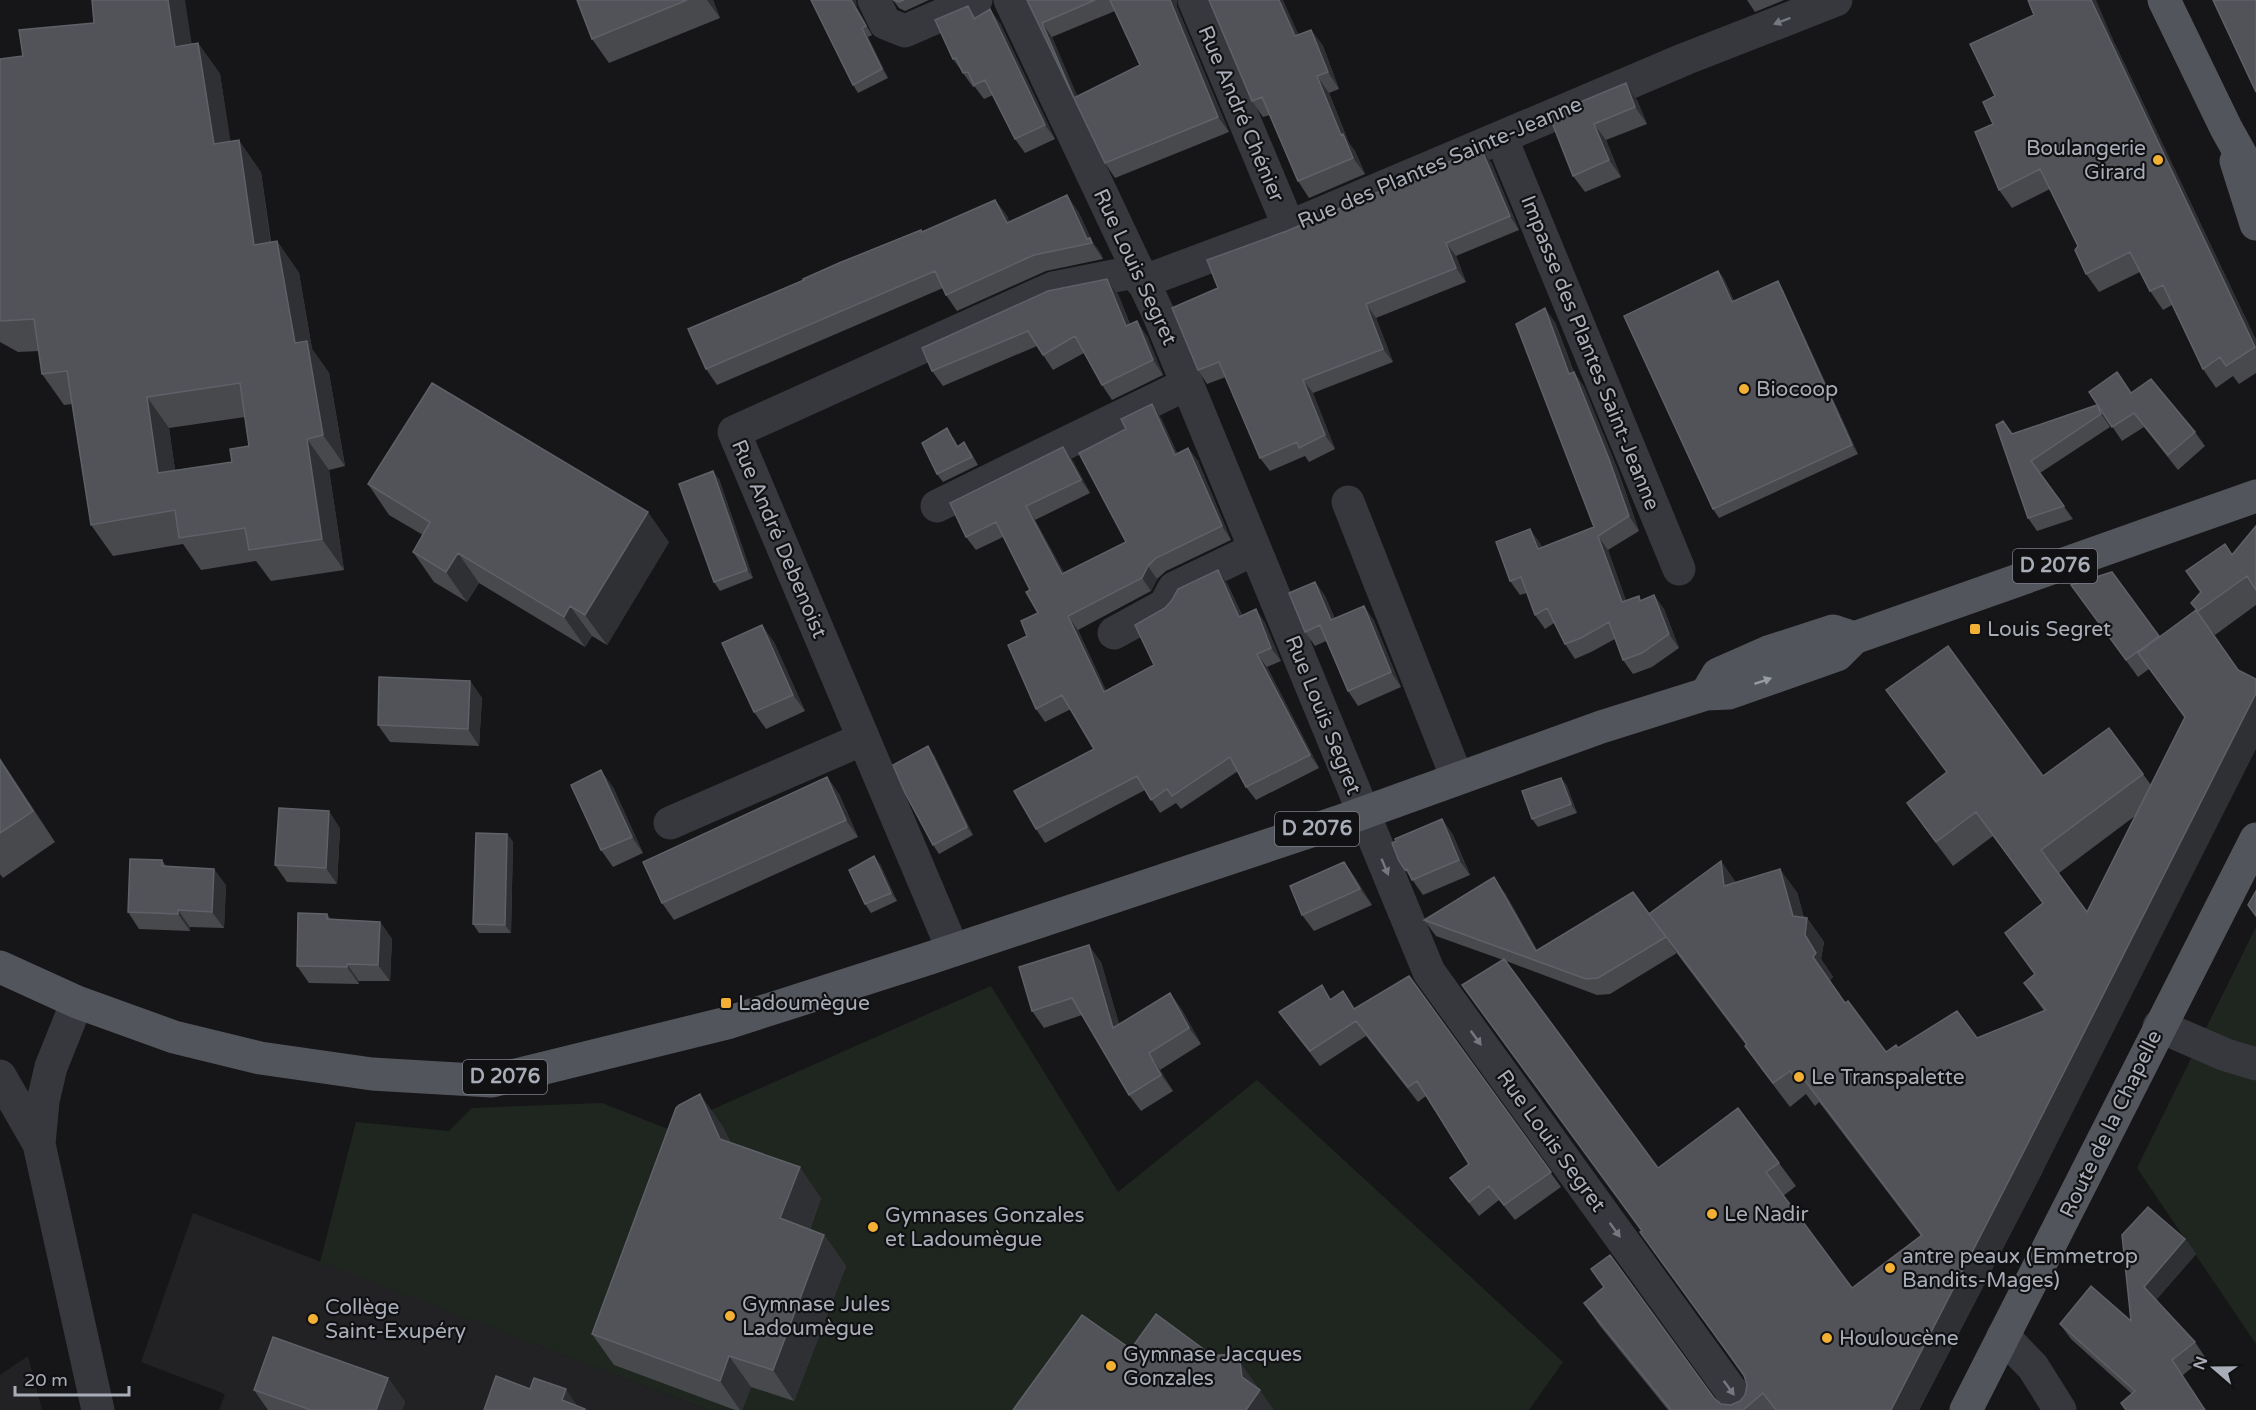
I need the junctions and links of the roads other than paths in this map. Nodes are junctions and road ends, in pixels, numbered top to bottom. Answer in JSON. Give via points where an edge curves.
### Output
{"nodes":[{"id":1,"x":874,"y":0,"type":"edge"},
{"id":2,"x":976,"y":0,"type":"edge"},
{"id":3,"x":1010,"y":0,"type":"edge"},
{"id":4,"x":1194,"y":0,"type":"edge"},
{"id":5,"x":1836,"y":0,"type":"edge"},
{"id":6,"x":2164,"y":0,"type":"edge"},
{"id":7,"x":2226,"y":128,"type":"junction"},
{"id":8,"x":1501,"y":137,"type":"junction"},
{"id":9,"x":2256,"y":182,"type":"edge"},
{"id":10,"x":2256,"y":224,"type":"edge"},
{"id":11,"x":1289,"y":227,"type":"junction"},
{"id":12,"x":1141,"y":276,"type":"junction"},
{"id":13,"x":1187,"y":384,"type":"junction"},
{"id":14,"x":2256,"y":496,"type":"edge"},
{"id":15,"x":1348,"y":502,"type":"dead end"},
{"id":16,"x":938,"y":506,"type":"dead end"},
{"id":17,"x":1255,"y":549,"type":"junction"},
{"id":18,"x":1678,"y":569,"type":"dead end"},
{"id":19,"x":1114,"y":633,"type":"dead end"},
{"id":20,"x":863,"y":739,"type":"junction"},
{"id":21,"x":1457,"y":778,"type":"junction"},
{"id":22,"x":1363,"y":813,"type":"junction"},
{"id":23,"x":670,"y":823,"type":"dead end"},
{"id":24,"x":2256,"y":839,"type":"edge"},
{"id":25,"x":940,"y":955,"type":"junction"},
{"id":26,"x":0,"y":967,"type":"edge"},
{"id":27,"x":77,"y":1002,"type":"junction"},
{"id":28,"x":2159,"y":1026,"type":"junction"},
{"id":29,"x":2256,"y":1064,"type":"edge"},
{"id":30,"x":0,"y":1076,"type":"edge"},
{"id":31,"x":39,"y":1144,"type":"junction"},
{"id":32,"x":2003,"y":1336,"type":"junction"},
{"id":33,"x":98,"y":1410,"type":"edge"},
{"id":34,"x":1745,"y":1410,"type":"edge"},
{"id":35,"x":1966,"y":1410,"type":"edge"},
{"id":36,"x":2060,"y":1410,"type":"edge"}],
"edges":[{"from":1,"to":2,"type":"street","via":[[885,23],[905,31]]},
{"from":3,"to":12,"type":"street","name":"Rue Louis Segret"},
{"from":4,"to":11,"type":"street","name":"Rue André Chénier"},
{"from":5,"to":8,"type":"street","name":"Rue des Plantes Sainte-Jeanne","one_way":true},
{"from":6,"to":7,"type":"main road"},
{"from":7,"to":9,"type":"main road"},
{"from":7,"to":10,"type":"main road"},
{"from":8,"to":11,"type":"street","name":"Rue des Plantes Sainte-Jeanne"},
{"from":8,"to":18,"type":"street","name":"Impasse des Plantes Saint-Jeanne"},
{"from":11,"to":12,"type":"street","name":"Rue des Plantes Sainte-Jeanne"},
{"from":12,"to":13,"type":"street","name":"Rue Louis Segret"},
{"from":12,"to":20,"type":"street","name":"Rue André Debenoist","via":[[1053,288],[734,432]]},
{"from":13,"to":16,"type":"street"},
{"from":13,"to":17,"type":"street","name":"Rue Louis Segret"},
{"from":14,"to":21,"type":"main road","number":"D 2076","via":[[1854,638],[1838,655],[1729,693],[1706,694],[1601,727]]},
{"from":15,"to":21,"type":"street"},
{"from":17,"to":19,"type":"street","via":[[1174,588],[1165,605]]},
{"from":17,"to":22,"type":"street","name":"Rue Louis Segret"},
{"from":20,"to":23,"type":"street"},
{"from":20,"to":25,"type":"street","name":"Rue André Debenoist"},
{"from":21,"to":22,"type":"main road","number":"D 2076"},
{"from":22,"to":25,"type":"main road","number":"D 2076"},
{"from":22,"to":34,"type":"street","name":"Rue Louis Segret","one_way":true,"via":[[1429,972]]},
{"from":24,"to":28,"type":"main road","name":"Route de la Chapelle"},
{"from":25,"to":27,"type":"main road","number":"D 2076","via":[[727,1023],[492,1081],[372,1074],[260,1058],[174,1038]]},
{"from":26,"to":27,"type":"main road","number":"D 2076"},
{"from":27,"to":31,"type":"street","via":[[51,1067]]},
{"from":28,"to":29,"type":"street"},
{"from":28,"to":32,"type":"main road","name":"Route de la Chapelle"},
{"from":30,"to":31,"type":"street"},
{"from":31,"to":33,"type":"street"},
{"from":32,"to":35,"type":"main road","name":"Route de la Chapelle"},
{"from":32,"to":36,"type":"street","via":[[2033,1367]]}]}
